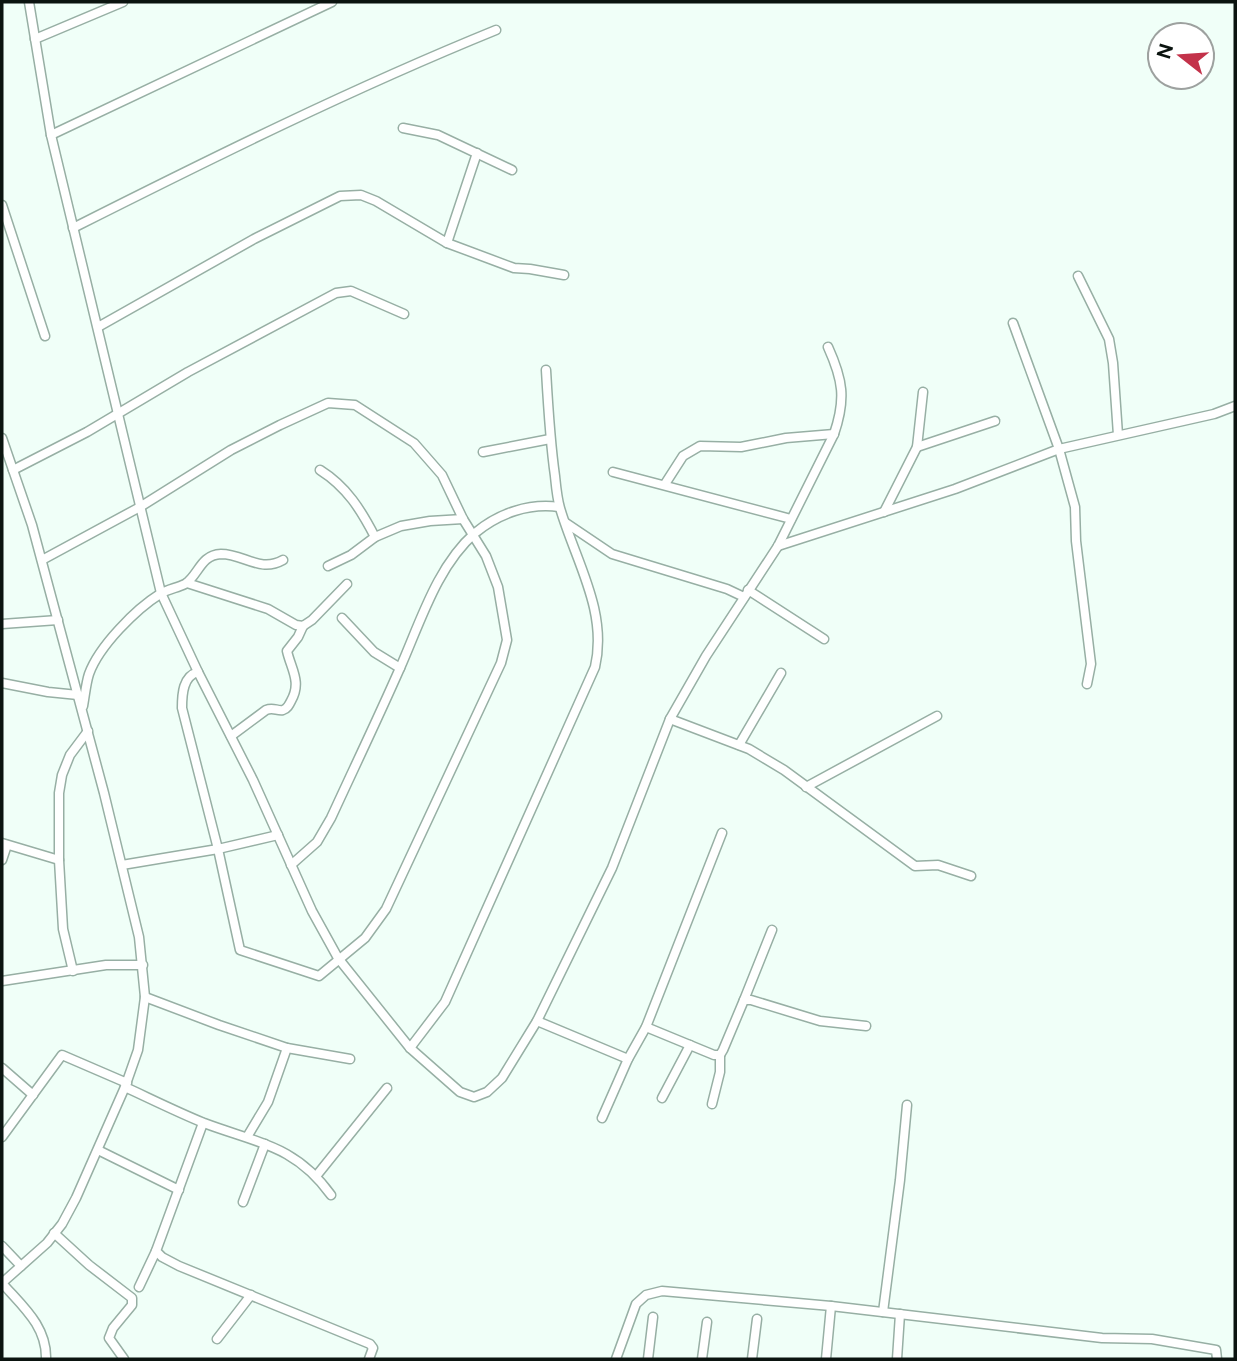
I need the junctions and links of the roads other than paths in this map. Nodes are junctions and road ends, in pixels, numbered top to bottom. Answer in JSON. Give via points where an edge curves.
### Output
{"nodes":[{"id":1,"x":29,"y":2,"type":"edge"},
{"id":2,"x":123,"y":2,"type":"edge"},
{"id":3,"x":331,"y":2,"type":"edge"},
{"id":4,"x":496,"y":30,"type":"dead end"},
{"id":5,"x":35,"y":39,"type":"junction"},
{"id":6,"x":403,"y":128,"type":"dead end"},
{"id":7,"x":51,"y":135,"type":"junction"},
{"id":8,"x":477,"y":153,"type":"junction"},
{"id":9,"x":512,"y":170,"type":"dead end"},
{"id":10,"x":2,"y":205,"type":"edge"},
{"id":11,"x":5,"y":222,"type":"edge"},
{"id":12,"x":73,"y":229,"type":"junction"},
{"id":13,"x":447,"y":243,"type":"junction"},
{"id":14,"x":564,"y":275,"type":"dead end"},
{"id":15,"x":1078,"y":276,"type":"dead end"},
{"id":16,"x":404,"y":314,"type":"dead end"},
{"id":17,"x":1013,"y":323,"type":"dead end"},
{"id":18,"x":98,"y":327,"type":"junction"},
{"id":19,"x":45,"y":336,"type":"dead end"},
{"id":20,"x":828,"y":347,"type":"dead end"},
{"id":21,"x":546,"y":370,"type":"dead end"},
{"id":22,"x":923,"y":392,"type":"dead end"},
{"id":23,"x":1235,"y":406,"type":"edge"},
{"id":24,"x":118,"y":414,"type":"junction"},
{"id":25,"x":995,"y":421,"type":"dead end"},
{"id":26,"x":834,"y":434,"type":"junction"},
{"id":27,"x":1118,"y":435,"type":"junction"},
{"id":28,"x":550,"y":439,"type":"junction"},
{"id":29,"x":3,"y":443,"type":"edge"},
{"id":30,"x":917,"y":447,"type":"junction"},
{"id":31,"x":1059,"y":449,"type":"junction"},
{"id":32,"x":483,"y":452,"type":"dead end"},
{"id":33,"x":13,"y":470,"type":"junction"},
{"id":34,"x":320,"y":470,"type":"dead end"},
{"id":35,"x":613,"y":472,"type":"dead end"},
{"id":36,"x":665,"y":484,"type":"junction"},
{"id":37,"x":139,"y":507,"type":"junction"},
{"id":38,"x":559,"y":507,"type":"junction"},
{"id":39,"x":884,"y":512,"type":"junction"},
{"id":40,"x":463,"y":519,"type":"junction"},
{"id":41,"x":791,"y":519,"type":"junction"},
{"id":42,"x":566,"y":523,"type":"junction"},
{"id":43,"x":473,"y":534,"type":"junction"},
{"id":44,"x":375,"y":537,"type":"junction"},
{"id":45,"x":778,"y":546,"type":"junction"},
{"id":46,"x":42,"y":560,"type":"junction"},
{"id":47,"x":283,"y":560,"type":"dead end"},
{"id":48,"x":328,"y":566,"type":"dead end"},
{"id":49,"x":187,"y":583,"type":"junction"},
{"id":50,"x":347,"y":584,"type":"dead end"},
{"id":51,"x":161,"y":593,"type":"junction"},
{"id":52,"x":746,"y":593,"type":"junction"},
{"id":53,"x":342,"y":618,"type":"dead end"},
{"id":54,"x":58,"y":621,"type":"junction"},
{"id":55,"x":2,"y":624,"type":"edge"},
{"id":56,"x":303,"y":626,"type":"junction"},
{"id":57,"x":824,"y":639,"type":"dead end"},
{"id":58,"x":400,"y":668,"type":"junction"},
{"id":59,"x":198,"y":672,"type":"junction"},
{"id":60,"x":89,"y":673,"type":"junction"},
{"id":61,"x":781,"y":673,"type":"dead end"},
{"id":62,"x":74,"y":677,"type":"junction"},
{"id":63,"x":2,"y":683,"type":"edge"},
{"id":64,"x":1087,"y":684,"type":"dead end"},
{"id":65,"x":78,"y":695,"type":"junction"},
{"id":66,"x":83,"y":710,"type":"junction"},
{"id":67,"x":937,"y":716,"type":"dead end"},
{"id":68,"x":670,"y":719,"type":"junction"},
{"id":69,"x":88,"y":731,"type":"junction"},
{"id":70,"x":231,"y":736,"type":"junction"},
{"id":71,"x":739,"y":745,"type":"junction"},
{"id":72,"x":806,"y":787,"type":"junction"},
{"id":73,"x":722,"y":833,"type":"dead end"},
{"id":74,"x":278,"y":835,"type":"junction"},
{"id":75,"x":4,"y":844,"type":"edge"},
{"id":76,"x":218,"y":849,"type":"junction"},
{"id":77,"x":2,"y":860,"type":"edge"},
{"id":78,"x":59,"y":860,"type":"junction"},
{"id":79,"x":122,"y":865,"type":"junction"},
{"id":80,"x":291,"y":865,"type":"junction"},
{"id":81,"x":971,"y":876,"type":"dead end"},
{"id":82,"x":772,"y":930,"type":"dead end"},
{"id":83,"x":338,"y":958,"type":"junction"},
{"id":84,"x":143,"y":965,"type":"junction"},
{"id":85,"x":74,"y":971,"type":"junction"},
{"id":86,"x":2,"y":981,"type":"edge"},
{"id":87,"x":145,"y":997,"type":"junction"},
{"id":88,"x":744,"y":1000,"type":"junction"},
{"id":89,"x":537,"y":1021,"type":"junction"},
{"id":90,"x":866,"y":1026,"type":"dead end"},
{"id":91,"x":646,"y":1027,"type":"junction"},
{"id":92,"x":690,"y":1045,"type":"junction"},
{"id":93,"x":287,"y":1048,"type":"junction"},
{"id":94,"x":410,"y":1048,"type":"junction"},
{"id":95,"x":720,"y":1055,"type":"junction"},
{"id":96,"x":350,"y":1059,"type":"dead end"},
{"id":97,"x":628,"y":1059,"type":"junction"},
{"id":98,"x":2,"y":1068,"type":"edge"},
{"id":99,"x":126,"y":1085,"type":"junction"},
{"id":100,"x":387,"y":1088,"type":"dead end"},
{"id":101,"x":33,"y":1095,"type":"junction"},
{"id":102,"x":662,"y":1098,"type":"dead end"},
{"id":103,"x":712,"y":1104,"type":"dead end"},
{"id":104,"x":906,"y":1105,"type":"dead end"},
{"id":105,"x":602,"y":1118,"type":"dead end"},
{"id":106,"x":204,"y":1123,"type":"junction"},
{"id":107,"x":2,"y":1137,"type":"edge"},
{"id":108,"x":247,"y":1137,"type":"junction"},
{"id":109,"x":265,"y":1144,"type":"junction"},
{"id":110,"x":98,"y":1150,"type":"junction"},
{"id":111,"x":317,"y":1175,"type":"junction"},
{"id":112,"x":178,"y":1190,"type":"junction"},
{"id":113,"x":331,"y":1195,"type":"dead end"},
{"id":114,"x":243,"y":1202,"type":"dead end"},
{"id":115,"x":54,"y":1233,"type":"junction"},
{"id":116,"x":2,"y":1246,"type":"edge"},
{"id":117,"x":156,"y":1251,"type":"junction"},
{"id":118,"x":21,"y":1266,"type":"junction"},
{"id":119,"x":2,"y":1283,"type":"edge"},
{"id":120,"x":139,"y":1287,"type":"dead end"},
{"id":121,"x":251,"y":1296,"type":"junction"},
{"id":122,"x":831,"y":1306,"type":"junction"},
{"id":123,"x":883,"y":1312,"type":"junction"},
{"id":124,"x":900,"y":1314,"type":"junction"},
{"id":125,"x":653,"y":1317,"type":"dead end"},
{"id":126,"x":757,"y":1319,"type":"dead end"},
{"id":127,"x":707,"y":1322,"type":"dead end"},
{"id":128,"x":217,"y":1339,"type":"dead end"},
{"id":129,"x":47,"y":1359,"type":"edge"},
{"id":130,"x":124,"y":1359,"type":"edge"},
{"id":131,"x":369,"y":1359,"type":"edge"},
{"id":132,"x":617,"y":1359,"type":"edge"},
{"id":133,"x":648,"y":1359,"type":"edge"},
{"id":134,"x":702,"y":1359,"type":"edge"},
{"id":135,"x":752,"y":1359,"type":"edge"},
{"id":136,"x":826,"y":1359,"type":"edge"},
{"id":137,"x":897,"y":1359,"type":"edge"},
{"id":138,"x":1217,"y":1359,"type":"edge"}],
"edges":[{"from":1,"to":5,"type":"street"},
{"from":2,"to":5,"type":"street"},
{"from":3,"to":7,"type":"street"},
{"from":4,"to":12,"type":"street","via":[[237,145]]},
{"from":5,"to":7,"type":"street"},
{"from":6,"to":8,"type":"street","via":[[433,133]]},
{"from":7,"to":12,"type":"street"},
{"from":8,"to":9,"type":"street"},
{"from":8,"to":13,"type":"street"},
{"from":10,"to":11,"type":"street"},
{"from":11,"to":19,"type":"street"},
{"from":12,"to":18,"type":"street"},
{"from":13,"to":14,"type":"street","via":[[514,268]]},
{"from":13,"to":18,"type":"street","via":[[376,201],[362,195],[340,196]]},
{"from":15,"to":27,"type":"street","via":[[1109,339]]},
{"from":16,"to":24,"type":"street","via":[[351,291],[336,293]]},
{"from":17,"to":31,"type":"street"},
{"from":18,"to":24,"type":"street"},
{"from":20,"to":26,"type":"street","via":[[843,391]]},
{"from":21,"to":28,"type":"street"},
{"from":22,"to":30,"type":"street"},
{"from":23,"to":27,"type":"street"},
{"from":24,"to":33,"type":"street"},
{"from":24,"to":37,"type":"street"},
{"from":25,"to":30,"type":"street"},
{"from":26,"to":36,"type":"street","via":[[741,447],[700,446],[682,456]]},
{"from":26,"to":41,"type":"street"},
{"from":27,"to":31,"type":"street"},
{"from":28,"to":32,"type":"street"},
{"from":28,"to":38,"type":"street"},
{"from":29,"to":33,"type":"street"},
{"from":30,"to":39,"type":"street"},
{"from":31,"to":39,"type":"street"},
{"from":31,"to":64,"type":"street","via":[[1075,506],[1091,664]]},
{"from":33,"to":46,"type":"street"},
{"from":34,"to":44,"type":"street","via":[[346,491]]},
{"from":35,"to":36,"type":"street"},
{"from":36,"to":41,"type":"street"},
{"from":37,"to":40,"type":"street","via":[[244,444],[328,403],[343,402],[371,413],[414,443],[442,475]]},
{"from":37,"to":46,"type":"street"},
{"from":37,"to":51,"type":"street"},
{"from":38,"to":42,"type":"street"},
{"from":38,"to":43,"type":"street","via":[[531,506],[511,512]]},
{"from":39,"to":45,"type":"street"},
{"from":40,"to":43,"type":"street"},
{"from":40,"to":44,"type":"street","via":[[401,526]]},
{"from":41,"to":45,"type":"street"},
{"from":42,"to":52,"type":"street","via":[[612,554]]},
{"from":42,"to":94,"type":"street","via":[[596,617],[599,650],[595,667],[444,1002]]},
{"from":43,"to":58,"type":"street","via":[[440,579]]},
{"from":43,"to":83,"type":"street","via":[[486,556],[501,601],[507,640],[501,663],[386,909],[365,938]]},
{"from":44,"to":48,"type":"street"},
{"from":45,"to":52,"type":"street"},
{"from":46,"to":54,"type":"street"},
{"from":47,"to":49,"type":"street","via":[[265,566],[220,554],[199,565]]},
{"from":49,"to":51,"type":"street"},
{"from":49,"to":56,"type":"street","via":[[268,609]]},
{"from":50,"to":56,"type":"street"},
{"from":51,"to":59,"type":"street"},
{"from":51,"to":60,"type":"street","via":[[111,638]]},
{"from":52,"to":57,"type":"street"},
{"from":52,"to":68,"type":"street"},
{"from":53,"to":58,"type":"street","via":[[374,652]]},
{"from":54,"to":55,"type":"street"},
{"from":54,"to":62,"type":"street"},
{"from":56,"to":70,"type":"street","via":[[287,651],[296,676],[292,700],[281,710],[266,710]]},
{"from":58,"to":80,"type":"street","via":[[331,818],[317,842]]},
{"from":59,"to":70,"type":"street"},
{"from":59,"to":76,"type":"street","via":[[189,676],[182,708]]},
{"from":60,"to":62,"type":"street"},
{"from":60,"to":66,"type":"street"},
{"from":61,"to":71,"type":"street"},
{"from":62,"to":65,"type":"street"},
{"from":63,"to":65,"type":"street"},
{"from":65,"to":66,"type":"street"},
{"from":66,"to":69,"type":"street"},
{"from":67,"to":72,"type":"street"},
{"from":68,"to":71,"type":"street"},
{"from":68,"to":89,"type":"street","via":[[612,868]]},
{"from":69,"to":78,"type":"street","via":[[62,775]]},
{"from":69,"to":79,"type":"street"},
{"from":70,"to":74,"type":"street"},
{"from":71,"to":72,"type":"street"},
{"from":72,"to":81,"type":"street","via":[[915,866],[938,865]]},
{"from":73,"to":91,"type":"street"},
{"from":74,"to":76,"type":"street"},
{"from":74,"to":80,"type":"street"},
{"from":75,"to":77,"type":"street"},
{"from":75,"to":78,"type":"street"},
{"from":76,"to":79,"type":"street"},
{"from":76,"to":83,"type":"street","via":[[240,950],[319,976]]},
{"from":78,"to":85,"type":"street","via":[[63,929]]},
{"from":79,"to":84,"type":"street"},
{"from":80,"to":83,"type":"street"},
{"from":82,"to":88,"type":"street"},
{"from":83,"to":94,"type":"street"},
{"from":84,"to":85,"type":"street"},
{"from":84,"to":87,"type":"street"},
{"from":85,"to":86,"type":"street"},
{"from":87,"to":93,"type":"street"},
{"from":87,"to":99,"type":"street","via":[[138,1050]]},
{"from":88,"to":90,"type":"street","via":[[820,1021]]},
{"from":88,"to":95,"type":"street"},
{"from":89,"to":94,"type":"street","via":[[502,1079],[474,1097],[460,1092]]},
{"from":89,"to":97,"type":"street"},
{"from":91,"to":92,"type":"street"},
{"from":91,"to":97,"type":"street"},
{"from":92,"to":95,"type":"street"},
{"from":92,"to":102,"type":"street"},
{"from":93,"to":96,"type":"street"},
{"from":93,"to":108,"type":"street","via":[[268,1102]]},
{"from":95,"to":103,"type":"street"},
{"from":97,"to":105,"type":"street"},
{"from":98,"to":101,"type":"street"},
{"from":99,"to":101,"type":"street","via":[[62,1055]]},
{"from":99,"to":106,"type":"street"},
{"from":99,"to":110,"type":"street"},
{"from":100,"to":111,"type":"street"},
{"from":101,"to":107,"type":"street"},
{"from":104,"to":123,"type":"street"},
{"from":106,"to":108,"type":"street"},
{"from":106,"to":112,"type":"street"},
{"from":108,"to":109,"type":"street"},
{"from":109,"to":111,"type":"street","via":[[282,1150]]},
{"from":109,"to":114,"type":"street"},
{"from":110,"to":112,"type":"street"},
{"from":110,"to":115,"type":"street"},
{"from":111,"to":113,"type":"street"},
{"from":112,"to":117,"type":"street"},
{"from":115,"to":118,"type":"street"},
{"from":115,"to":130,"type":"street","via":[[132,1298],[109,1338]]},
{"from":116,"to":118,"type":"street"},
{"from":117,"to":120,"type":"street"},
{"from":117,"to":121,"type":"street","via":[[179,1266]]},
{"from":118,"to":119,"type":"street"},
{"from":119,"to":129,"type":"street","via":[[34,1319],[44,1336]]},
{"from":121,"to":128,"type":"street"},
{"from":121,"to":131,"type":"street","via":[[370,1344]]},
{"from":122,"to":123,"type":"street"},
{"from":122,"to":132,"type":"street","via":[[662,1291],[646,1295],[636,1304]]},
{"from":122,"to":136,"type":"street"},
{"from":123,"to":124,"type":"street"},
{"from":124,"to":137,"type":"street"},
{"from":124,"to":138,"type":"street","via":[[1102,1338],[1152,1339],[1216,1350]]},
{"from":125,"to":133,"type":"street"},
{"from":126,"to":135,"type":"street"},
{"from":127,"to":134,"type":"street"}]}
